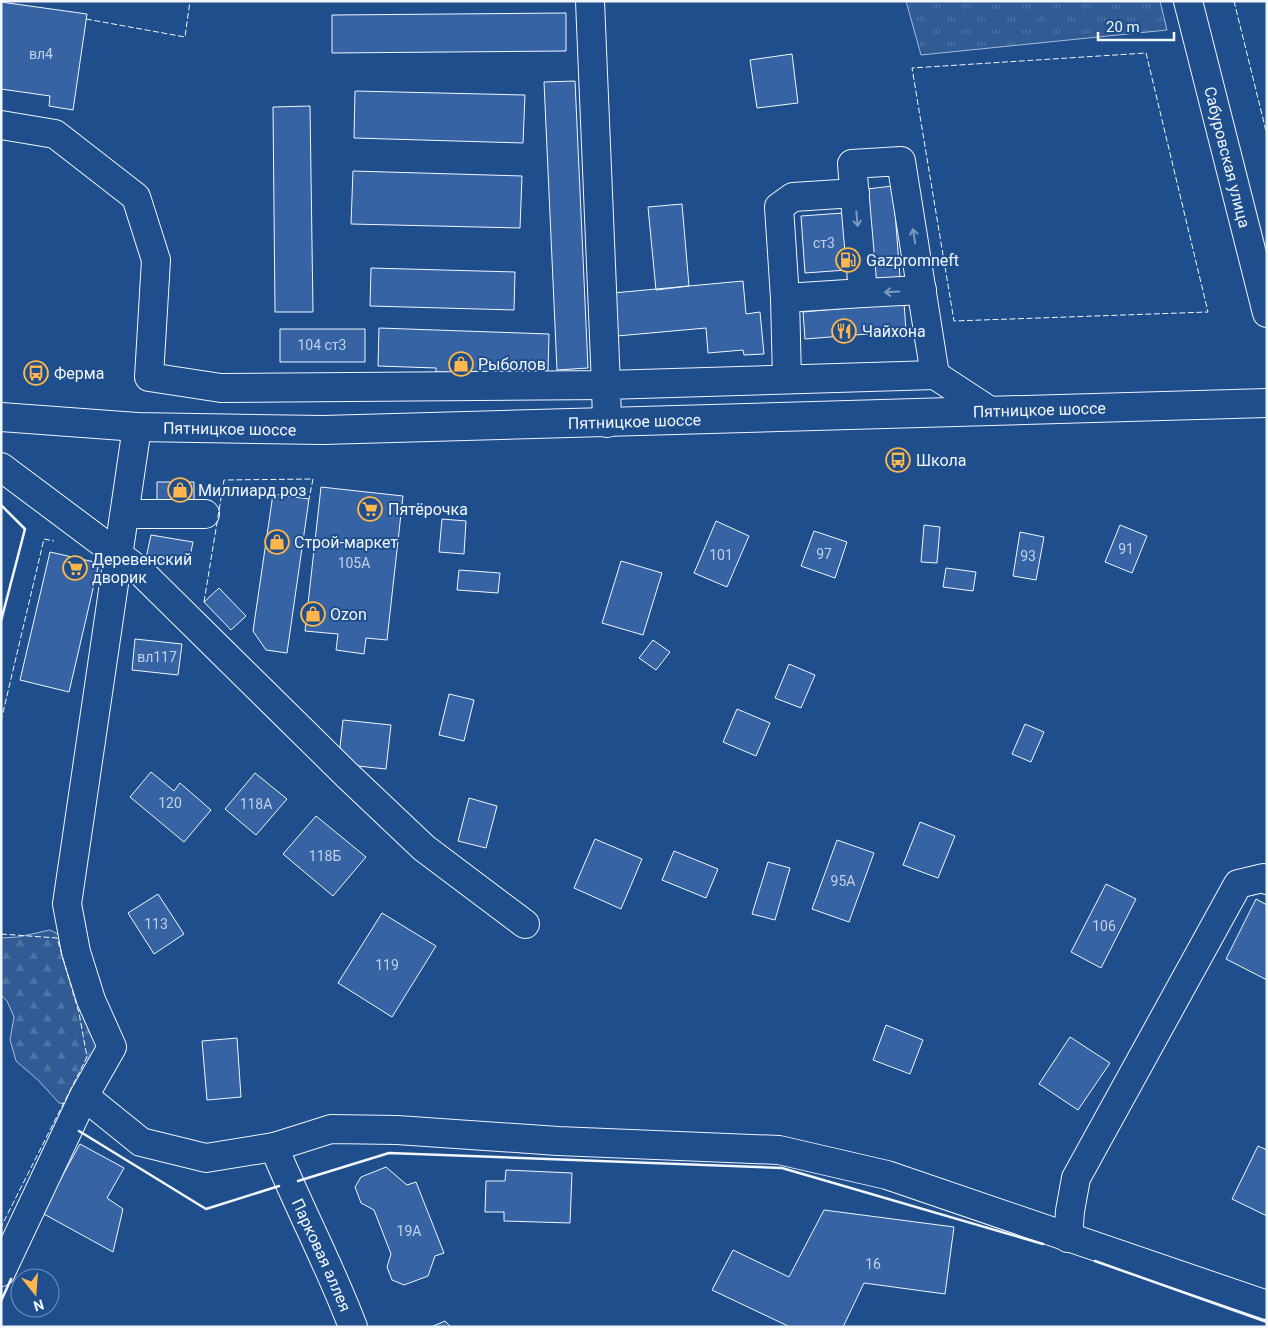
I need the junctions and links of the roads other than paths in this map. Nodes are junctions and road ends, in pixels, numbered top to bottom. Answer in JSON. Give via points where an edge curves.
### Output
{"nodes":[{"id":1,"x":590,"y":1,"type":"edge"},
{"id":2,"x":1188,"y":1,"type":"edge"},
{"id":3,"x":1,"y":125,"type":"edge"},
{"id":4,"x":854,"y":192,"type":"junction"},
{"id":5,"x":922,"y":290,"type":"junction"},
{"id":6,"x":862,"y":294,"type":"junction"},
{"id":7,"x":785,"y":298,"type":"junction"},
{"id":8,"x":1267,"y":313,"type":"edge"},
{"id":9,"x":935,"y":375,"type":"junction"},
{"id":10,"x":787,"y":379,"type":"junction"},
{"id":11,"x":606,"y":385,"type":"junction"},
{"id":12,"x":1267,"y":403,"type":"edge"},
{"id":13,"x":990,"y":411,"type":"junction"},
{"id":14,"x":1,"y":417,"type":"edge"},
{"id":15,"x":607,"y":423,"type":"junction"},
{"id":16,"x":137,"y":427,"type":"junction"},
{"id":17,"x":1,"y":467,"type":"edge"},
{"id":18,"x":125,"y":514,"type":"junction"},
{"id":19,"x":205,"y":514,"type":"dead end"},
{"id":20,"x":119,"y":556,"type":"junction"},
{"id":21,"x":1267,"y":880,"type":"edge"},
{"id":22,"x":525,"y":924,"type":"dead end"},
{"id":23,"x":84,"y":1096,"type":"junction"},
{"id":24,"x":274,"y":1147,"type":"junction"},
{"id":25,"x":1068,"y":1238,"type":"junction"},
{"id":26,"x":1,"y":1272,"type":"edge"},
{"id":27,"x":1267,"y":1306,"type":"edge"},
{"id":28,"x":353,"y":1327,"type":"edge"}],
"edges":[{"from":1,"to":11,"type":"street"},
{"from":2,"to":8,"type":"street","name":"Сабуровская улица"},
{"from":3,"to":11,"type":"street","via":[[55,134],[136,198],[156,260],[149,377],[221,388]]},
{"from":5,"to":4,"type":"street","one_way":true,"via":[[902,161],[852,164]]},
{"from":4,"to":6,"type":"street","one_way":true},
{"from":4,"to":7,"type":"street","via":[[793,197],[779,207]]},
{"from":5,"to":6,"type":"street","one_way":true},
{"from":5,"to":9,"type":"street"},
{"from":6,"to":7,"type":"street"},
{"from":7,"to":10,"type":"street"},
{"from":9,"to":10,"type":"street"},
{"from":9,"to":13,"type":"street"},
{"from":10,"to":11,"type":"street"},
{"from":11,"to":15,"type":"street"},
{"from":12,"to":13,"type":"street","name":"Пятницкое шоссе"},
{"from":13,"to":15,"type":"street","name":"Пятницкое шоссе"},
{"from":14,"to":16,"type":"street","name":"Пятницкое шоссе"},
{"from":15,"to":16,"type":"street","name":"Пятницкое шоссе","via":[[323,430]]},
{"from":16,"to":18,"type":"street"},
{"from":17,"to":20,"type":"street"},
{"from":18,"to":19,"type":"street"},
{"from":18,"to":20,"type":"street"},
{"from":20,"to":22,"type":"street","via":[[140,571],[424,848]]},
{"from":20,"to":23,"type":"street","via":[[67,904],[76,952],[91,1000],[112,1047]]},
{"from":21,"to":25,"type":"street","via":[[1263,878],[1238,884],[1076,1178]]},
{"from":23,"to":24,"type":"street","via":[[141,1142],[206,1158]]},
{"from":23,"to":26,"type":"street"},
{"from":24,"to":25,"type":"street","via":[[330,1129],[779,1150],[887,1176]]},
{"from":24,"to":28,"type":"street","name":"Парковая аллея"},
{"from":25,"to":27,"type":"street"}]}
